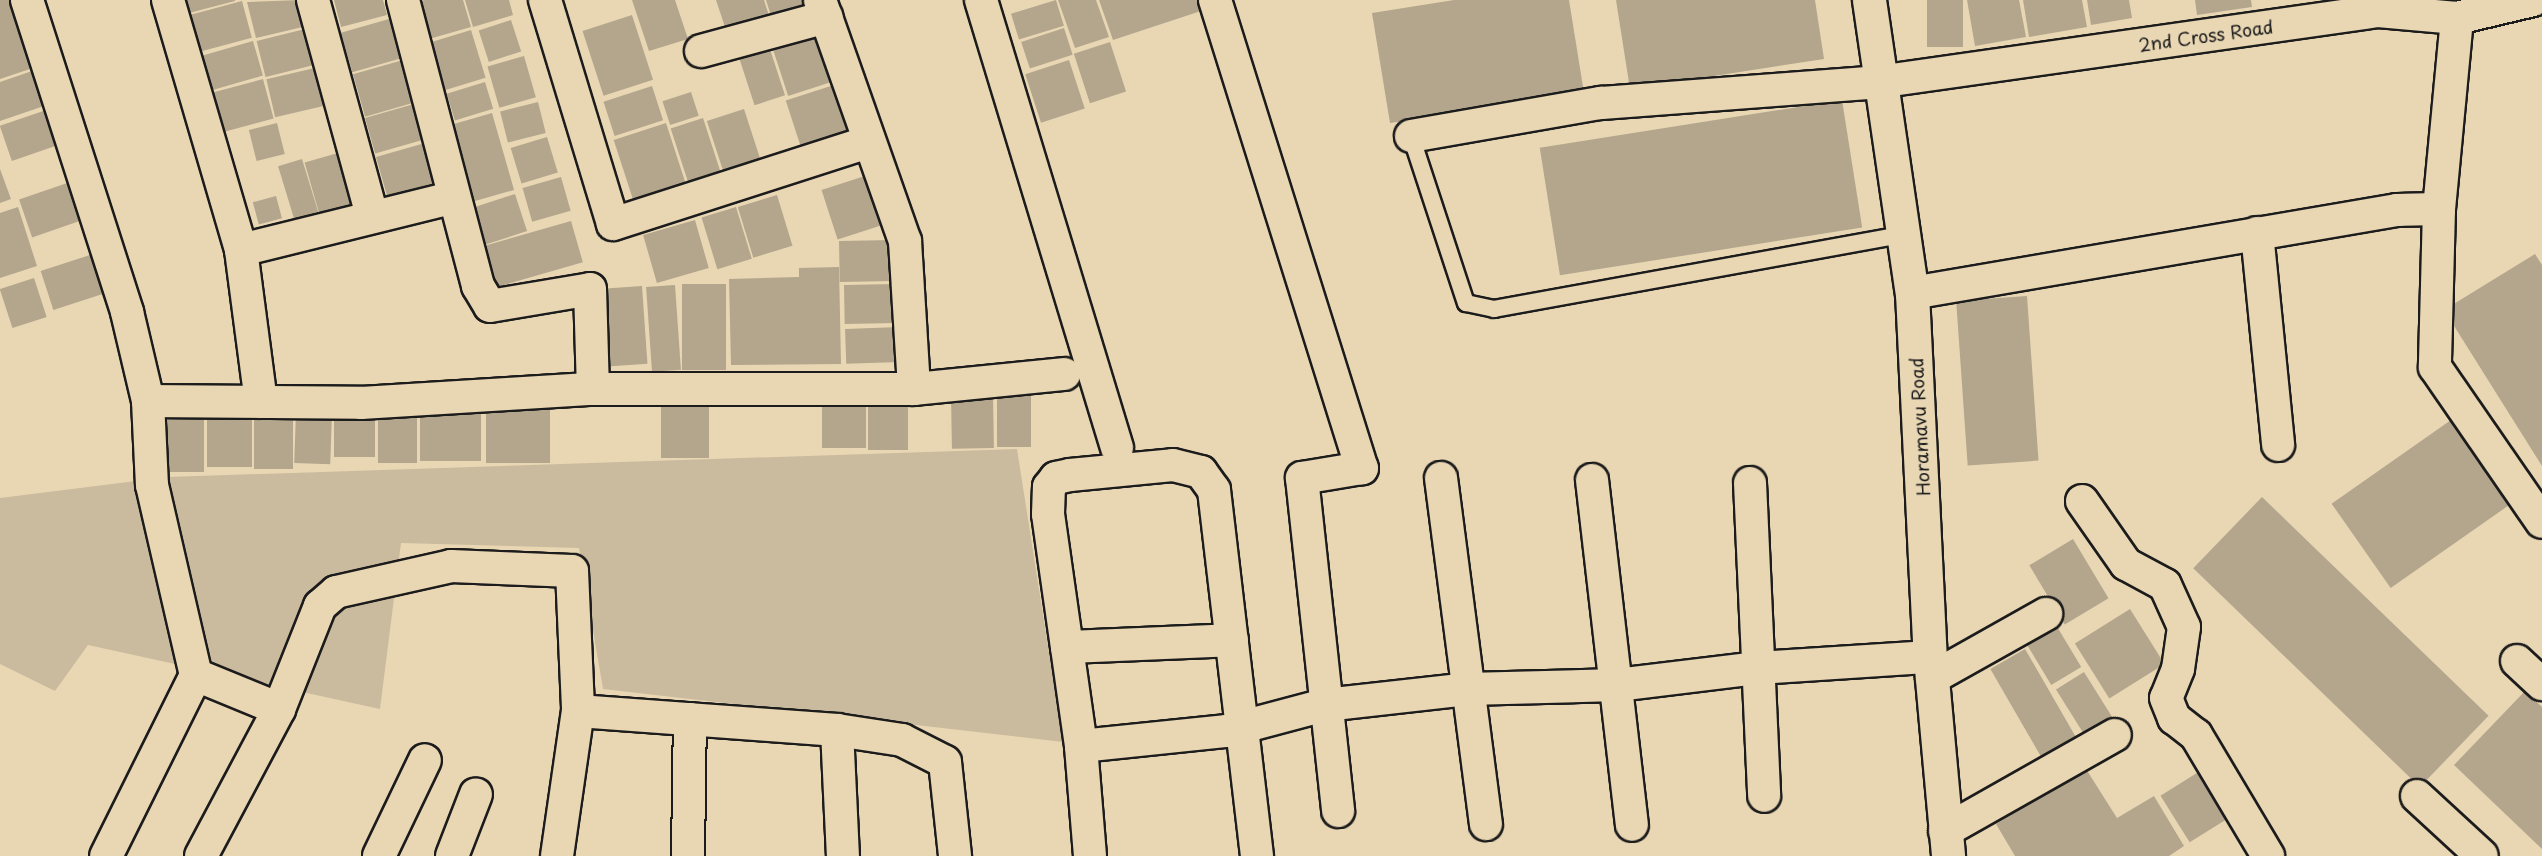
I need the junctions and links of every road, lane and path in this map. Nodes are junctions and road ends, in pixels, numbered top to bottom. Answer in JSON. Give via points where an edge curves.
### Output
{"nodes":[{"id":1,"x":27,"y":0,"type":"edge"},
{"id":2,"x":168,"y":0,"type":"edge"},
{"id":3,"x":312,"y":0,"type":"edge"},
{"id":4,"x":403,"y":0,"type":"edge"},
{"id":5,"x":545,"y":0,"type":"edge"},
{"id":6,"x":981,"y":0,"type":"edge"},
{"id":7,"x":1215,"y":0,"type":"edge"},
{"id":8,"x":1869,"y":0,"type":"edge"},
{"id":9,"x":2521,"y":2,"type":"edge"},
{"id":10,"x":823,"y":8,"type":"edge"},
{"id":11,"x":2457,"y":18,"type":"junction"},
{"id":12,"x":701,"y":51,"type":"dead end"},
{"id":13,"x":1878,"y":82,"type":"junction"},
{"id":14,"x":1411,"y":136,"type":"joint"},
{"id":15,"x":869,"y":142,"type":"junction"},
{"id":16,"x":443,"y":200,"type":"dead end"},
{"id":17,"x":2439,"y":209,"type":"junction"},
{"id":18,"x":372,"y":215,"type":"junction"},
{"id":19,"x":2257,"y":234,"type":"junction"},
{"id":20,"x":1903,"y":236,"type":"junction"},
{"id":21,"x":241,"y":250,"type":"junction"},
{"id":22,"x":1912,"y":293,"type":"junction"},
{"id":23,"x":1065,"y":374,"type":"dead end"},
{"id":24,"x":914,"y":388,"type":"junction"},
{"id":25,"x":593,"y":389,"type":"junction"},
{"id":26,"x":148,"y":401,"type":"junction"},
{"id":27,"x":261,"y":402,"type":"junction"},
{"id":28,"x":2278,"y":445,"type":"dead end"},
{"id":29,"x":1117,"y":448,"type":"dead end"},
{"id":30,"x":1442,"y":478,"type":"dead end"},
{"id":31,"x":1592,"y":480,"type":"dead end"},
{"id":32,"x":1750,"y":483,"type":"dead end"},
{"id":33,"x":2082,"y":501,"type":"dead end"},
{"id":34,"x":2542,"y":522,"type":"edge"},
{"id":35,"x":2046,"y":614,"type":"dead end"},
{"id":36,"x":1232,"y":640,"type":"junction"},
{"id":37,"x":1067,"y":647,"type":"junction"},
{"id":38,"x":2517,"y":661,"type":"dead end"},
{"id":39,"x":1931,"y":667,"type":"junction"},
{"id":40,"x":1758,"y":668,"type":"junction"},
{"id":41,"x":196,"y":675,"type":"junction"},
{"id":42,"x":2542,"y":684,"type":"edge"},
{"id":43,"x":1617,"y":685,"type":"junction"},
{"id":44,"x":1467,"y":689,"type":"junction"},
{"id":45,"x":1325,"y":705,"type":"junction"},
{"id":46,"x":279,"y":709,"type":"junction"},
{"id":47,"x":578,"y":711,"type":"junction"},
{"id":48,"x":690,"y":719,"type":"junction"},
{"id":49,"x":1242,"y":728,"type":"junction"},
{"id":50,"x":837,"y":730,"type":"junction"},
{"id":51,"x":2115,"y":735,"type":"dead end"},
{"id":52,"x":1081,"y":746,"type":"junction"},
{"id":53,"x":425,"y":760,"type":"dead end"},
{"id":54,"x":476,"y":794,"type":"dead end"},
{"id":55,"x":1764,"y":795,"type":"dead end"},
{"id":56,"x":2417,"y":796,"type":"dead end"},
{"id":57,"x":1338,"y":811,"type":"dead end"},
{"id":58,"x":1486,"y":824,"type":"dead end"},
{"id":59,"x":1632,"y":825,"type":"dead end"},
{"id":60,"x":1947,"y":844,"type":"edge"},
{"id":61,"x":106,"y":856,"type":"edge"},
{"id":62,"x":201,"y":856,"type":"edge"},
{"id":63,"x":379,"y":856,"type":"edge"},
{"id":64,"x":452,"y":856,"type":"edge"},
{"id":65,"x":557,"y":856,"type":"edge"},
{"id":66,"x":688,"y":856,"type":"edge"},
{"id":67,"x":843,"y":856,"type":"edge"},
{"id":68,"x":955,"y":856,"type":"edge"},
{"id":69,"x":1090,"y":856,"type":"edge"},
{"id":70,"x":1257,"y":856,"type":"edge"},
{"id":71,"x":2268,"y":856,"type":"edge"},
{"id":72,"x":2482,"y":856,"type":"edge"}],
"edges":[{"from":1,"to":26,"type":"street","via":[[126,312]]},
{"from":2,"to":21,"type":"street"},
{"from":3,"to":18,"type":"street"},
{"from":4,"to":25,"type":"street","via":[[478,286],[490,306],[590,289]]},
{"from":5,"to":15,"type":"street","via":[[613,224]]},
{"from":6,"to":29,"type":"street"},
{"from":7,"to":45,"type":"street","via":[[1362,468],[1302,478]]},
{"from":8,"to":13,"type":"street","name":"Horamavu Road"},
{"from":9,"to":11,"type":"street","name":"2nd Cross Road"},
{"from":10,"to":12,"type":"street"},
{"from":10,"to":15,"type":"street"},
{"from":11,"to":13,"type":"street","name":"2nd Cross Road","via":[[2378,11]]},
{"from":11,"to":17,"type":"street"},
{"from":13,"to":14,"type":"street","name":"2nd Cross Road","via":[[1601,103]]},
{"from":13,"to":20,"type":"street","name":"Horamavu Road"},
{"from":14,"to":20,"type":"lane","via":[[1466,303],[1494,309]]},
{"from":15,"to":24,"type":"street","via":[[905,241]]},
{"from":16,"to":18,"type":"street"},
{"from":17,"to":19,"type":"street","via":[[2397,210]]},
{"from":17,"to":34,"type":"street","via":[[2436,367]]},
{"from":18,"to":21,"type":"street"},
{"from":19,"to":22,"type":"street"},
{"from":19,"to":28,"type":"street"},
{"from":20,"to":22,"type":"street","name":"Horamavu Road"},
{"from":21,"to":27,"type":"street"},
{"from":22,"to":39,"type":"street","name":"Horamavu Road"},
{"from":23,"to":24,"type":"street"},
{"from":24,"to":25,"type":"street"},
{"from":25,"to":27,"type":"street","via":[[361,403]]},
{"from":26,"to":27,"type":"street"},
{"from":26,"to":41,"type":"street","via":[[152,485]]},
{"from":30,"to":44,"type":"street"},
{"from":31,"to":43,"type":"street"},
{"from":32,"to":40,"type":"street"},
{"from":33,"to":71,"type":"street","via":[[2126,564],[2165,585],[2184,627],[2178,669],[2166,698],[2174,718],[2196,735]]},
{"from":35,"to":39,"type":"street"},
{"from":36,"to":37,"type":"street"},
{"from":36,"to":37,"type":"street","via":[[1214,490],[1201,472],[1173,465],[1070,475],[1056,478],[1050,487],[1048,514]]},
{"from":36,"to":49,"type":"street"},
{"from":37,"to":52,"type":"street"},
{"from":38,"to":42,"type":"street"},
{"from":39,"to":40,"type":"street"},
{"from":39,"to":60,"type":"street","name":"Horamavu Road"},
{"from":40,"to":43,"type":"street"},
{"from":40,"to":55,"type":"street"},
{"from":41,"to":46,"type":"street"},
{"from":41,"to":61,"type":"street"},
{"from":43,"to":44,"type":"street"},
{"from":43,"to":59,"type":"street"},
{"from":44,"to":45,"type":"street"},
{"from":44,"to":58,"type":"street"},
{"from":45,"to":49,"type":"street"},
{"from":45,"to":57,"type":"street"},
{"from":46,"to":47,"type":"street","via":[[320,606],[336,592],[450,566],[572,571]]},
{"from":46,"to":62,"type":"street"},
{"from":47,"to":48,"type":"street"},
{"from":47,"to":65,"type":"street"},
{"from":48,"to":50,"type":"street"},
{"from":48,"to":66,"type":"street"},
{"from":49,"to":52,"type":"street"},
{"from":49,"to":70,"type":"street"},
{"from":50,"to":67,"type":"street"},
{"from":50,"to":68,"type":"street","via":[[902,740],[945,762]]},
{"from":51,"to":60,"type":"street"},
{"from":52,"to":69,"type":"street"},
{"from":53,"to":63,"type":"street"},
{"from":54,"to":64,"type":"street"},
{"from":56,"to":72,"type":"street"}]}
